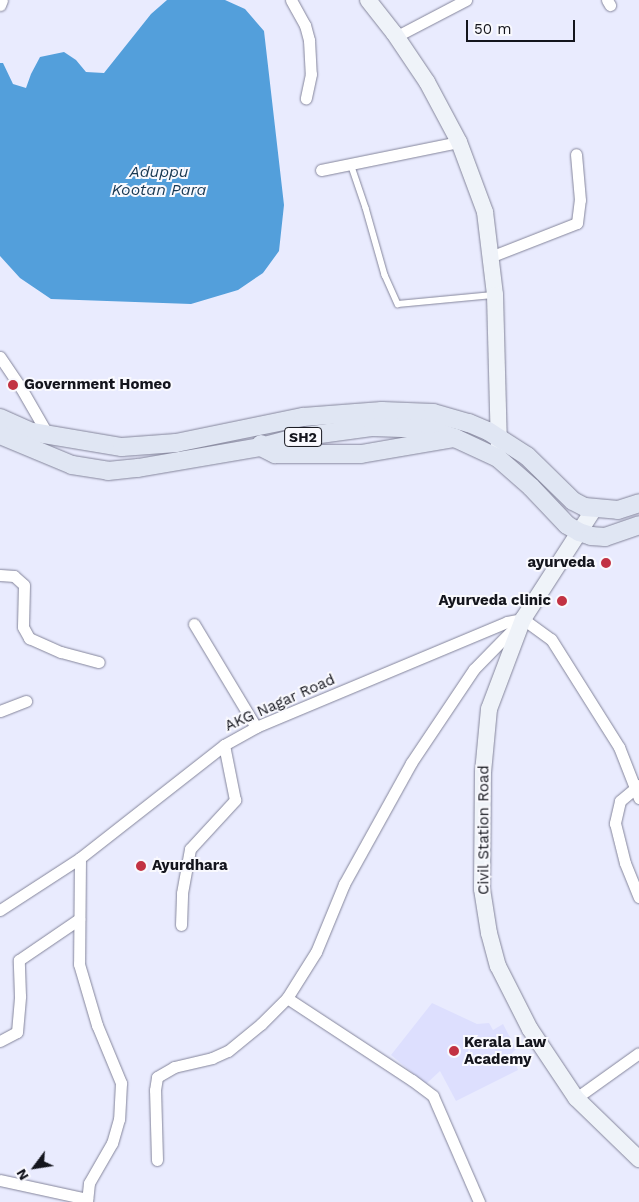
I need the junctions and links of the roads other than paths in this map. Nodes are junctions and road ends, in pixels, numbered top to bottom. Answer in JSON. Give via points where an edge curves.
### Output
{"nodes":[{"id":1,"x":2,"y":0,"type":"edge"},
{"id":2,"x":291,"y":0,"type":"edge"},
{"id":3,"x":368,"y":0,"type":"edge"},
{"id":4,"x":466,"y":0,"type":"edge"},
{"id":5,"x":0,"y":5,"type":"edge"},
{"id":6,"x":397,"y":36,"type":"junction"},
{"id":7,"x":306,"y":98,"type":"dead end"},
{"id":8,"x":459,"y":142,"type":"junction"},
{"id":9,"x":576,"y":154,"type":"dead end"},
{"id":10,"x":351,"y":164,"type":"junction"},
{"id":11,"x":321,"y":170,"type":"dead end"},
{"id":12,"x":490,"y":257,"type":"junction"},
{"id":13,"x":494,"y":295,"type":"junction"},
{"id":14,"x":0,"y":357,"type":"edge"},
{"id":15,"x":0,"y":418,"type":"edge"},
{"id":16,"x":260,"y":425,"type":"junction"},
{"id":17,"x":0,"y":435,"type":"edge"},
{"id":18,"x":48,"y":435,"type":"junction"},
{"id":19,"x":455,"y":438,"type":"junction"},
{"id":20,"x":499,"y":439,"type":"junction"},
{"id":21,"x":261,"y":447,"type":"junction"},
{"id":22,"x":42,"y":453,"type":"junction"},
{"id":23,"x":498,"y":458,"type":"junction"},
{"id":24,"x":639,"y":503,"type":"edge"},
{"id":25,"x":594,"y":509,"type":"junction"},
{"id":26,"x":639,"y":525,"type":"edge"},
{"id":27,"x":579,"y":532,"type":"junction"},
{"id":28,"x":0,"y":575,"type":"edge"},
{"id":29,"x":523,"y":619,"type":"junction"},
{"id":30,"x":194,"y":624,"type":"dead end"},
{"id":31,"x":99,"y":662,"type":"dead end"},
{"id":32,"x":26,"y":701,"type":"dead end"},
{"id":33,"x":0,"y":711,"type":"edge"},
{"id":34,"x":256,"y":727,"type":"junction"},
{"id":35,"x":224,"y":745,"type":"junction"},
{"id":36,"x":637,"y":791,"type":"edge"},
{"id":37,"x":80,"y":858,"type":"junction"},
{"id":38,"x":639,"y":897,"type":"edge"},
{"id":39,"x":0,"y":910,"type":"edge"},
{"id":40,"x":79,"y":919,"type":"junction"},
{"id":41,"x":181,"y":925,"type":"dead end"},
{"id":42,"x":287,"y":998,"type":"junction"},
{"id":43,"x":0,"y":1041,"type":"edge"},
{"id":44,"x":639,"y":1053,"type":"edge"},
{"id":45,"x":576,"y":1098,"type":"junction"},
{"id":46,"x":639,"y":1159,"type":"edge"},
{"id":47,"x":157,"y":1160,"type":"dead end"},
{"id":48,"x":0,"y":1180,"type":"edge"},
{"id":49,"x":87,"y":1200,"type":"edge"},
{"id":50,"x":479,"y":1202,"type":"edge"}],
"edges":[{"from":1,"to":5,"type":"street"},
{"from":2,"to":7,"type":"street","via":[[305,25],[309,40],[311,74]]},
{"from":3,"to":6,"type":"main road"},
{"from":4,"to":6,"type":"street"},
{"from":6,"to":8,"type":"main road","via":[[427,82]]},
{"from":8,"to":10,"type":"street"},
{"from":8,"to":12,"type":"main road","via":[[485,212]]},
{"from":9,"to":12,"type":"street","via":[[580,200],[577,223]]},
{"from":10,"to":11,"type":"street"},
{"from":10,"to":13,"type":"lane","via":[[385,275],[398,304]]},
{"from":12,"to":13,"type":"main road"},
{"from":13,"to":20,"type":"main road"},
{"from":14,"to":18,"type":"street"},
{"from":15,"to":18,"type":"main road","via":[[32,432]]},
{"from":16,"to":18,"type":"main road","via":[[176,443],[122,447]]},
{"from":16,"to":20,"type":"main road","via":[[303,417],[382,411],[416,412],[469,423]]},
{"from":16,"to":21,"type":"main road"},
{"from":17,"to":22,"type":"main road","number":"SH2"},
{"from":18,"to":22,"type":"main road"},
{"from":19,"to":21,"type":"main road","via":[[361,454],[275,454]]},
{"from":19,"to":21,"type":"main road","number":"SH2","via":[[430,430],[373,427]]},
{"from":19,"to":23,"type":"main road","number":"SH2"},
{"from":20,"to":23,"type":"main road"},
{"from":20,"to":25,"type":"main road","via":[[527,456],[573,501]]},
{"from":21,"to":22,"type":"main road","number":"SH2","via":[[108,471],[72,465]]},
{"from":23,"to":27,"type":"main road","number":"SH2"},
{"from":24,"to":25,"type":"main road","via":[[618,510]]},
{"from":25,"to":27,"type":"main road","name":"Civil Station Road"},
{"from":26,"to":27,"type":"main road","number":"SH2","via":[[605,538]]},
{"from":27,"to":29,"type":"main road","name":"Civil Station Road"},
{"from":28,"to":31,"type":"street","via":[[14,576],[24,585],[23,627],[29,638],[61,652]]},
{"from":29,"to":34,"type":"street","name":"AKG Nagar Road","via":[[507,622]]},
{"from":29,"to":36,"type":"street","via":[[551,639],[619,747]]},
{"from":29,"to":42,"type":"street","via":[[474,669],[411,763],[344,884],[316,952]]},
{"from":29,"to":45,"type":"main road","name":"Civil Station Road","via":[[489,709],[483,772],[482,889],[498,966],[530,1029]]},
{"from":30,"to":34,"type":"street"},
{"from":32,"to":33,"type":"street"},
{"from":34,"to":35,"type":"street","name":"AKG Nagar Road"},
{"from":35,"to":37,"type":"street","name":"AKG Nagar Road"},
{"from":35,"to":41,"type":"street","via":[[235,800],[190,849],[182,893]]},
{"from":36,"to":38,"type":"street","via":[[620,801],[615,823],[624,863]]},
{"from":37,"to":39,"type":"street","name":"AKG Nagar Road"},
{"from":37,"to":40,"type":"street"},
{"from":40,"to":43,"type":"street","via":[[19,960],[17,1032]]},
{"from":40,"to":49,"type":"street","via":[[79,964],[97,1025],[121,1083],[119,1119],[112,1144],[89,1184]]},
{"from":42,"to":47,"type":"street","via":[[228,1051],[174,1067],[157,1077]]},
{"from":42,"to":50,"type":"street","via":[[433,1096]]},
{"from":44,"to":45,"type":"street"},
{"from":45,"to":46,"type":"main road","name":"Civil Station Road"},
{"from":48,"to":49,"type":"street"}]}
